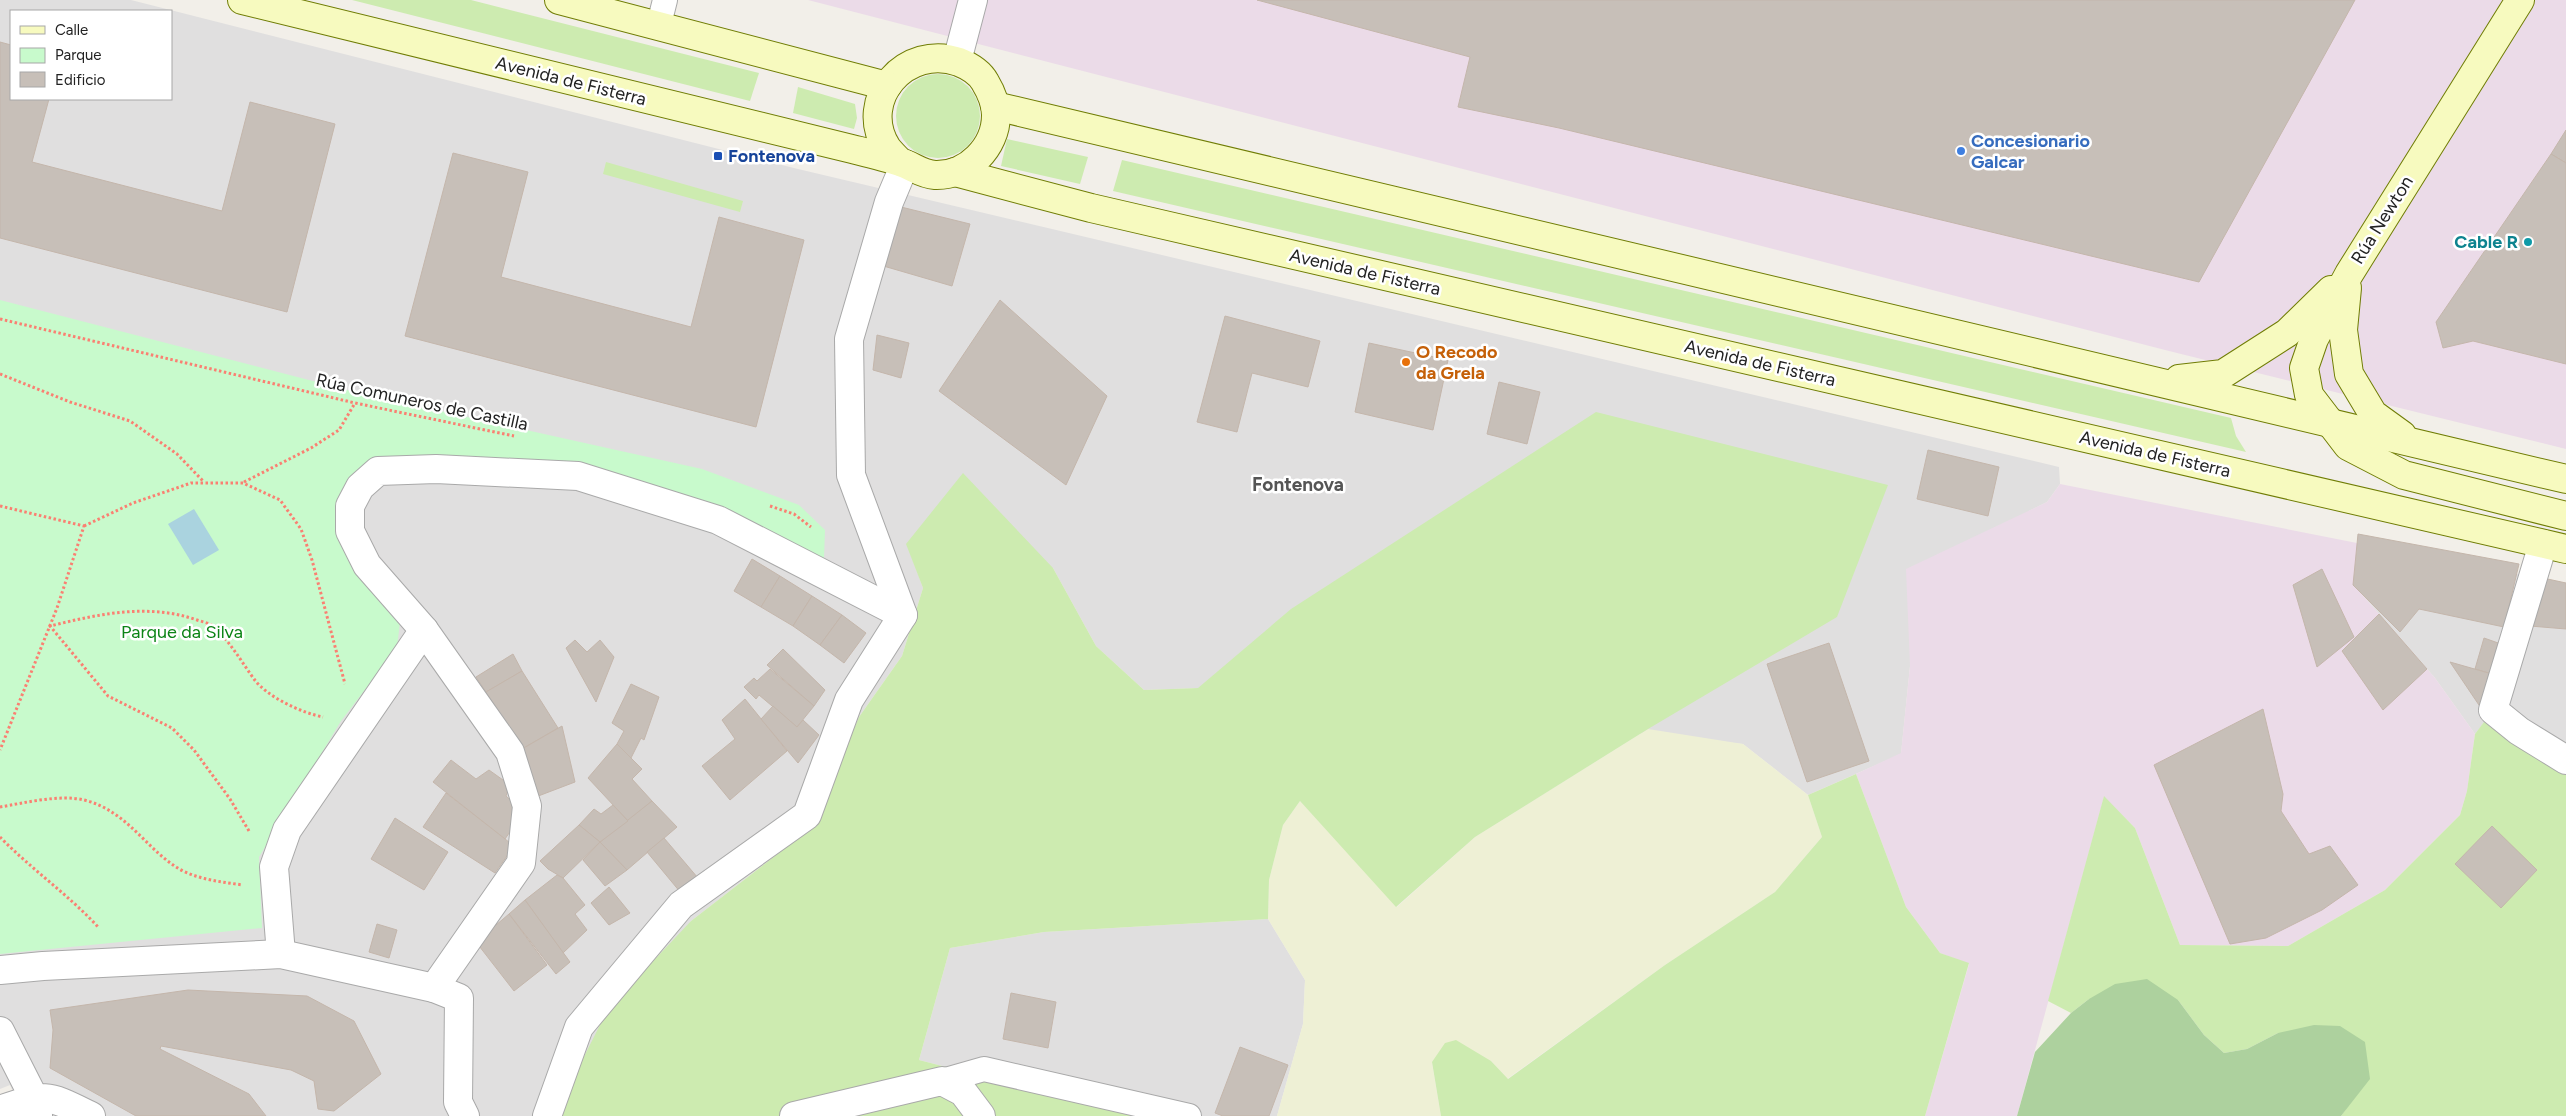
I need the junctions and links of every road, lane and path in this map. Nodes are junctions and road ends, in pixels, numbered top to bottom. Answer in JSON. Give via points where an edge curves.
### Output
{"nodes":[{"id":1,"x":242,"y":0,"type":"edge"},
{"id":2,"x":559,"y":0,"type":"edge"},
{"id":3,"x":973,"y":0,"type":"edge"},
{"id":4,"x":2520,"y":0,"type":"edge"},
{"id":5,"x":662,"y":12,"type":"edge"},
{"id":6,"x":957,"y":61,"type":"junction"},
{"id":7,"x":887,"y":86,"type":"junction"},
{"id":8,"x":995,"y":106,"type":"junction"},
{"id":9,"x":902,"y":163,"type":"junction"},
{"id":10,"x":955,"y":172,"type":"junction"},
{"id":11,"x":2349,"y":274,"type":"junction"},
{"id":12,"x":0,"y":319,"type":"edge"},
{"id":13,"x":0,"y":374,"type":"edge"},
{"id":14,"x":2155,"y":380,"type":"junction"},
{"id":15,"x":355,"y":403,"type":"junction"},
{"id":16,"x":2328,"y":423,"type":"junction"},
{"id":17,"x":519,"y":437,"type":"dead end"},
{"id":18,"x":2413,"y":443,"type":"junction"},
{"id":19,"x":2566,"y":479,"type":"edge"},
{"id":20,"x":204,"y":483,"type":"junction"},
{"id":21,"x":243,"y":483,"type":"junction"},
{"id":22,"x":767,"y":505,"type":"dead end"},
{"id":23,"x":0,"y":506,"type":"edge"},
{"id":24,"x":2566,"y":516,"type":"edge"},
{"id":25,"x":84,"y":526,"type":"junction"},
{"id":26,"x":814,"y":529,"type":"dead end"},
{"id":27,"x":2554,"y":547,"type":"edge"},
{"id":28,"x":903,"y":615,"type":"junction"},
{"id":29,"x":50,"y":626,"type":"junction"},
{"id":30,"x":424,"y":630,"type":"junction"},
{"id":31,"x":356,"y":729,"type":"junction"},
{"id":32,"x":0,"y":750,"type":"edge"},
{"id":33,"x":2566,"y":760,"type":"edge"},
{"id":34,"x":0,"y":807,"type":"edge"},
{"id":35,"x":0,"y":837,"type":"edge"},
{"id":36,"x":274,"y":875,"type":"junction"},
{"id":37,"x":104,"y":934,"type":"dead end"},
{"id":38,"x":281,"y":954,"type":"junction"},
{"id":39,"x":0,"y":970,"type":"edge"},
{"id":40,"x":434,"y":988,"type":"junction"},
{"id":41,"x":0,"y":1031,"type":"edge"},
{"id":42,"x":942,"y":1081,"type":"junction"},
{"id":43,"x":36,"y":1107,"type":"edge"},
{"id":44,"x":0,"y":1110,"type":"edge"},
{"id":45,"x":91,"y":1116,"type":"edge"},
{"id":46,"x":465,"y":1116,"type":"edge"},
{"id":47,"x":547,"y":1116,"type":"edge"},
{"id":48,"x":794,"y":1116,"type":"edge"},
{"id":49,"x":981,"y":1116,"type":"edge"},
{"id":50,"x":1189,"y":1116,"type":"edge"}],
"edges":[{"from":1,"to":9,"type":"main road","name":"Avenida de Fisterra"},
{"from":2,"to":5,"type":"main road"},
{"from":3,"to":6,"type":"street"},
{"from":4,"to":11,"type":"main road","name":"Rúa Newton"},
{"from":5,"to":7,"type":"main road"},
{"from":6,"to":7,"type":"main road","name":"Avenida de Fisterra","via":[[930,57],[910,63],[895,74]]},
{"from":6,"to":8,"type":"main road","name":"Avenida de Fisterra","via":[[968,65],[983,78]]},
{"from":7,"to":9,"type":"main road","name":"Avenida de Fisterra","via":[[879,109],[880,129],[887,148]]},
{"from":8,"to":10,"type":"main road","name":"Avenida de Fisterra","via":[[994,133],[986,150],[972,164]]},
{"from":8,"to":14,"type":"main road"},
{"from":9,"to":10,"type":"main road","name":"Avenida de Fisterra","via":[[917,172],[936,175]]},
{"from":9,"to":28,"type":"street","via":[[849,340],[851,475]]},
{"from":10,"to":27,"type":"main road","name":"Avenida de Fisterra","via":[[1091,208]]},
{"from":11,"to":14,"type":"main road","via":[[2287,333],[2223,374]]},
{"from":11,"to":16,"type":"main road","via":[[2314,339],[2304,368],[2309,395]]},
{"from":11,"to":18,"type":"main road","name":"Rúa Newton","via":[[2343,330],[2349,374],[2373,414]]},
{"from":12,"to":15,"type":"path","name":"Rúa Comuneros de Castilla"},
{"from":13,"to":20,"type":"path","via":[[70,402],[130,421],[177,454]]},
{"from":14,"to":16,"type":"main road"},
{"from":15,"to":17,"type":"path","name":"Rúa Comuneros de Castilla"},
{"from":15,"to":21,"type":"path","via":[[339,430]]},
{"from":16,"to":18,"type":"main road"},
{"from":16,"to":24,"type":"main road","via":[[2348,446],[2404,475]]},
{"from":18,"to":19,"type":"main road"},
{"from":20,"to":21,"type":"path"},
{"from":20,"to":25,"type":"path","via":[[191,483],[133,503]]},
{"from":21,"to":31,"type":"path","via":[[280,500],[301,529]]},
{"from":22,"to":26,"type":"path","via":[[794,514]]},
{"from":23,"to":25,"type":"path"},
{"from":25,"to":29,"type":"path"},
{"from":27,"to":33,"type":"street","via":[[2493,710],[2519,731]]},
{"from":28,"to":30,"type":"street","via":[[718,520],[578,476],[378,471],[360,487],[350,506],[350,531],[367,565]]},
{"from":28,"to":47,"type":"street","via":[[849,700],[807,815],[681,906],[578,1027]]},
{"from":29,"to":31,"type":"path","via":[[99,614],[140,610],[185,616],[213,626],[238,653],[255,680],[280,699],[306,714],[341,721]]},
{"from":29,"to":32,"type":"path"},
{"from":29,"to":36,"type":"path","via":[[108,696],[172,728],[194,750],[230,799]]},
{"from":30,"to":31,"type":"street"},
{"from":30,"to":40,"type":"street","via":[[510,752],[528,806],[521,863]]},
{"from":31,"to":36,"type":"street","via":[[287,830]]},
{"from":34,"to":36,"type":"path","via":[[51,799],[83,800],[117,814],[182,870],[218,882],[245,885]]},
{"from":35,"to":37,"type":"path","via":[[85,912]]},
{"from":36,"to":38,"type":"street"},
{"from":38,"to":39,"type":"street"},
{"from":38,"to":40,"type":"street"},
{"from":40,"to":46,"type":"street","via":[[459,998],[458,1102]]},
{"from":41,"to":43,"type":"street"},
{"from":42,"to":48,"type":"street"},
{"from":42,"to":49,"type":"street","via":[[963,1092]]},
{"from":42,"to":50,"type":"lane","via":[[984,1069]]},
{"from":43,"to":44,"type":"street"},
{"from":43,"to":45,"type":"street","via":[[55,1098]]}]}
